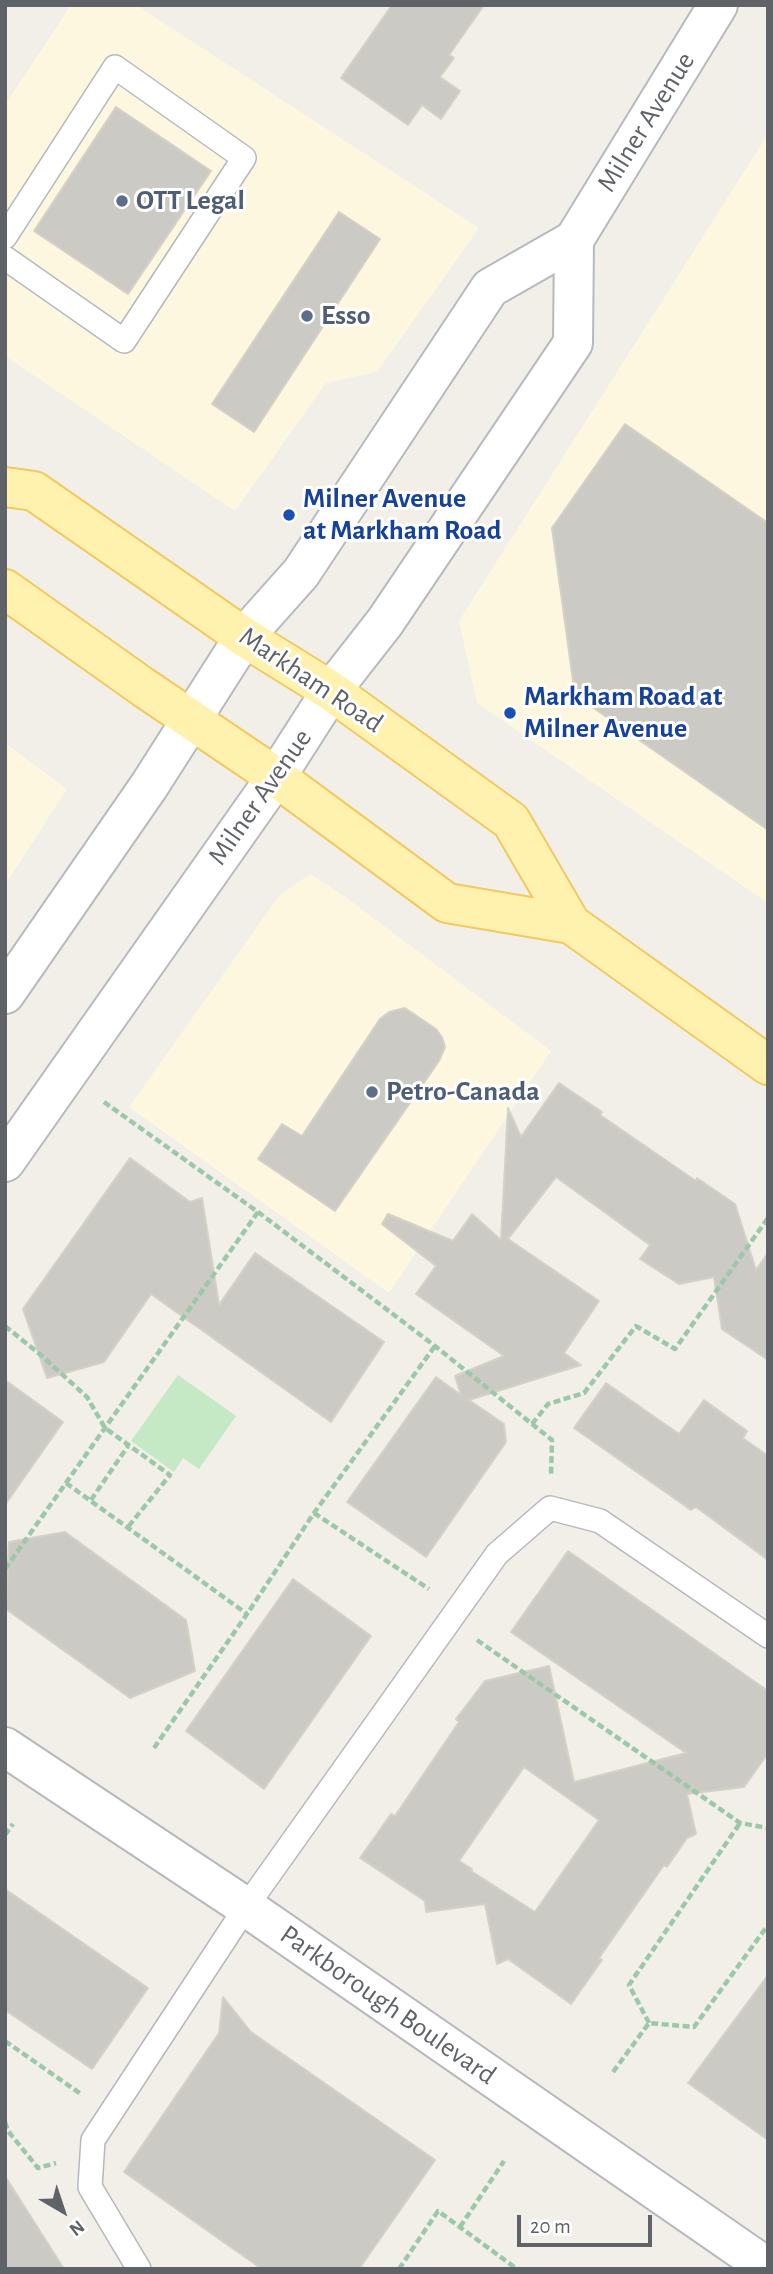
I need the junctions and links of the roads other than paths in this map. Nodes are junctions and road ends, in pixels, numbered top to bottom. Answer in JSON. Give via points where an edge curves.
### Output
{"nodes":[{"id":1,"x":719,"y":5,"type":"edge"},
{"id":2,"x":5,"y":237,"type":"edge"},
{"id":3,"x":574,"y":240,"type":"junction"},
{"id":4,"x":5,"y":258,"type":"edge"},
{"id":5,"x":5,"y":487,"type":"edge"},
{"id":6,"x":5,"y":589,"type":"edge"},
{"id":7,"x":244,"y":637,"type":"junction"},
{"id":8,"x":331,"y":691,"type":"junction"},
{"id":9,"x":193,"y":719,"type":"junction"},
{"id":10,"x":276,"y":777,"type":"junction"},
{"id":11,"x":571,"y":924,"type":"junction"},
{"id":12,"x":5,"y":994,"type":"edge"},
{"id":13,"x":768,"y":1065,"type":"edge"},
{"id":14,"x":5,"y":1163,"type":"edge"},
{"id":15,"x":768,"y":1636,"type":"edge"},
{"id":16,"x":5,"y":1746,"type":"edge"},
{"id":17,"x":246,"y":1907,"type":"junction"},
{"id":18,"x":768,"y":2268,"type":"edge"},
{"id":19,"x":139,"y":2269,"type":"edge"}],
"edges":[{"from":1,"to":3,"type":"main road","name":"Milner Avenue"},
{"from":2,"to":4,"type":"lane","via":[[115,67],[244,158],[124,341]]},
{"from":3,"to":7,"type":"main road","name":"Milner Avenue","via":[[490,288],[301,573]]},
{"from":3,"to":8,"type":"main road","name":"Milner Avenue","via":[[573,343],[385,622]]},
{"from":5,"to":7,"type":"main road","name":"Markham Road","via":[[34,491]]},
{"from":6,"to":9,"type":"main road","name":"Markham Road"},
{"from":7,"to":8,"type":"main road","name":"Markham Road"},
{"from":7,"to":9,"type":"main road","name":"Milner Avenue"},
{"from":8,"to":10,"type":"main road","name":"Milner Avenue"},
{"from":8,"to":11,"type":"main road","name":"Markham Road","via":[[511,821]]},
{"from":9,"to":10,"type":"main road","name":"Markham Road"},
{"from":9,"to":12,"type":"main road","name":"Milner Avenue"},
{"from":10,"to":11,"type":"main road","name":"Markham Road","via":[[447,903]]},
{"from":10,"to":14,"type":"main road","name":"Milner Avenue"},
{"from":11,"to":13,"type":"main road","name":"Markham Road"},
{"from":15,"to":17,"type":"lane","via":[[600,1521],[550,1508],[497,1554]]},
{"from":16,"to":17,"type":"main road","name":"Parkborough Boulevard"},
{"from":17,"to":18,"type":"main road","name":"Parkborough Boulevard"},
{"from":17,"to":19,"type":"lane","via":[[93,2140],[90,2187]]}]}
